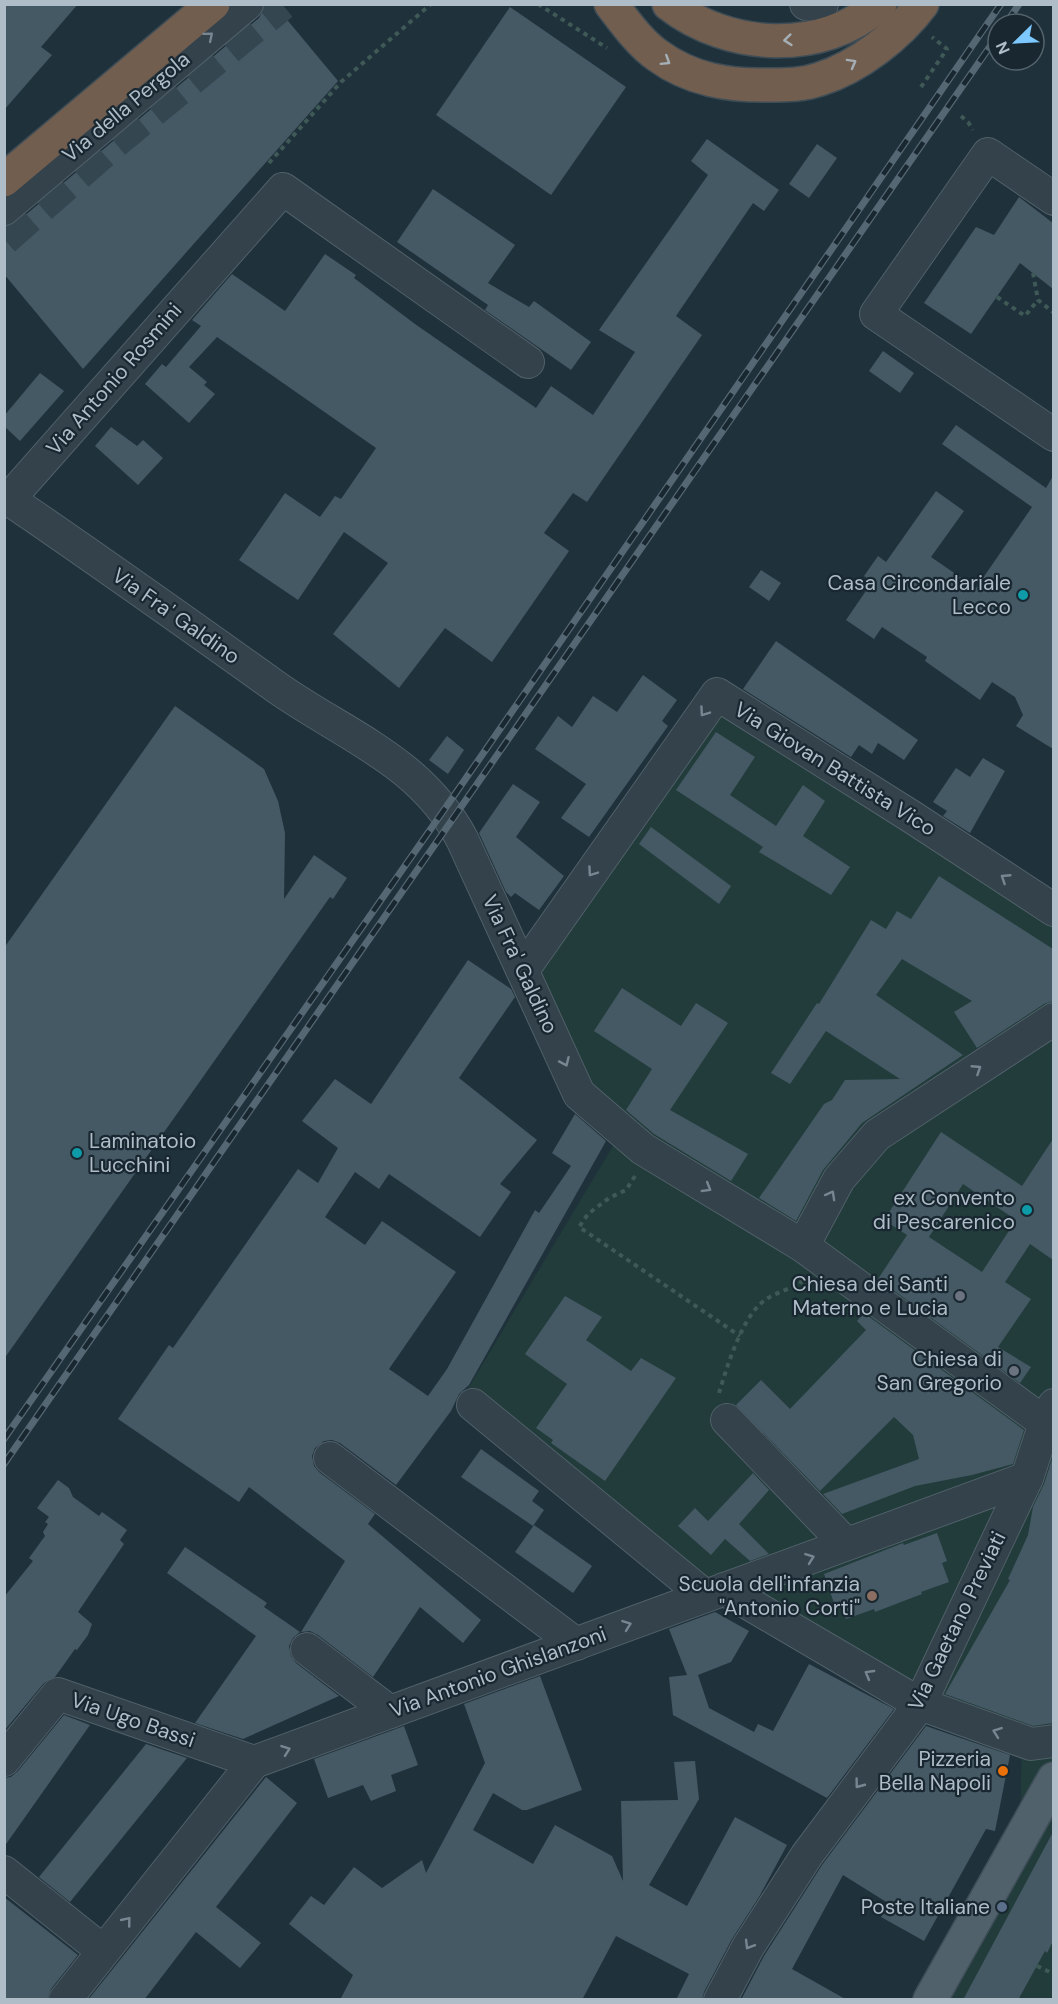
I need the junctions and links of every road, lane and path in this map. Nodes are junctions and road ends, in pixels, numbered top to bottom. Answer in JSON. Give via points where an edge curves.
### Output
{"nodes":[{"id":1,"x":196,"y":4,"type":"edge"},
{"id":2,"x":213,"y":4,"type":"edge"},
{"id":3,"x":247,"y":4,"type":"edge"},
{"id":4,"x":585,"y":4,"type":"edge"},
{"id":5,"x":611,"y":4,"type":"edge"},
{"id":6,"x":669,"y":4,"type":"edge"},
{"id":7,"x":880,"y":4,"type":"edge"},
{"id":8,"x":922,"y":4,"type":"edge"},
{"id":9,"x":639,"y":38,"type":"junction"},
{"id":10,"x":4,"y":169,"type":"edge"},
{"id":11,"x":4,"y":180,"type":"edge"},
{"id":12,"x":1053,"y":199,"type":"edge"},
{"id":13,"x":4,"y":209,"type":"edge"},
{"id":14,"x":1033,"y":273,"type":"dead end"},
{"id":15,"x":997,"y":297,"type":"dead end"},
{"id":16,"x":1038,"y":300,"type":"junction"},
{"id":17,"x":1053,"y":313,"type":"edge"},
{"id":18,"x":528,"y":362,"type":"dead end"},
{"id":19,"x":1053,"y":435,"type":"edge"},
{"id":20,"x":7,"y":497,"type":"edge"},
{"id":21,"x":1053,"y":910,"type":"edge"},
{"id":22,"x":524,"y":970,"type":"junction"},
{"id":23,"x":1053,"y":1018,"type":"edge"},
{"id":24,"x":650,"y":1154,"type":"junction"},
{"id":25,"x":810,"y":1251,"type":"junction"},
{"id":26,"x":740,"y":1336,"type":"junction"},
{"id":27,"x":473,"y":1405,"type":"dead end"},
{"id":28,"x":1049,"y":1414,"type":"edge"},
{"id":29,"x":726,"y":1420,"type":"joint"},
{"id":30,"x":330,"y":1458,"type":"dead end"},
{"id":31,"x":1027,"y":1478,"type":"junction"},
{"id":32,"x":846,"y":1544,"type":"junction"},
{"id":33,"x":715,"y":1593,"type":"junction"},
{"id":34,"x":576,"y":1644,"type":"junction"},
{"id":35,"x":307,"y":1649,"type":"dead end"},
{"id":36,"x":920,"y":1704,"type":"junction"},
{"id":37,"x":390,"y":1712,"type":"junction"},
{"id":38,"x":1053,"y":1741,"type":"edge"},
{"id":39,"x":4,"y":1760,"type":"edge"},
{"id":40,"x":254,"y":1762,"type":"junction"},
{"id":41,"x":1053,"y":1779,"type":"edge"},
{"id":42,"x":4,"y":1872,"type":"edge"},
{"id":43,"x":103,"y":1952,"type":"junction"},
{"id":44,"x":1037,"y":1966,"type":"dead end"},
{"id":45,"x":1053,"y":1974,"type":"edge"},
{"id":46,"x":65,"y":2000,"type":"edge"},
{"id":47,"x":720,"y":2000,"type":"edge"},
{"id":48,"x":930,"y":2000,"type":"edge"}],
"edges":[{"from":1,"to":10,"type":"street","name":"Via della Pergola"},
{"from":2,"to":11,"type":"highway"},
{"from":13,"to":3,"type":"street","name":"Via della Pergola","one_way":true},
{"from":4,"to":9,"type":"highway"},
{"from":5,"to":9,"type":"highway"},
{"from":7,"to":6,"type":"highway","one_way":true,"via":[[849,24],[791,41],[747,39],[721,33]]},
{"from":9,"to":8,"type":"highway","one_way":true,"via":[[676,67],[712,81],[747,86],[798,84],[829,76],[872,51],[901,28]]},
{"from":12,"to":19,"type":"street","via":[[988,154],[876,314]]},
{"from":14,"to":16,"type":"path"},
{"from":15,"to":16,"type":"path","via":[[1025,316]]},
{"from":16,"to":17,"type":"path"},
{"from":18,"to":20,"type":"street","name":"Via Antonio Rosmini","via":[[282,189]]},
{"from":20,"to":22,"type":"street","name":"Via Fra' Galdino","via":[[424,786],[453,822]]},
{"from":21,"to":22,"type":"street","name":"Via Giovan Battista Vico","one_way":true,"via":[[717,694]]},
{"from":22,"to":24,"type":"street","name":"Via Fra' Galdino","one_way":true,"via":[[579,1094]]},
{"from":25,"to":23,"type":"street","one_way":true,"via":[[839,1179],[876,1135]]},
{"from":24,"to":25,"type":"street","name":"Via Fra' Galdino","one_way":true},
{"from":24,"to":26,"type":"path","via":[[626,1190],[588,1214],[579,1227]]},
{"from":25,"to":26,"type":"path","via":[[800,1284],[764,1300]]},
{"from":25,"to":28,"type":"street","name":"Via Fra' Galdino"},
{"from":26,"to":29,"type":"path","via":[[716,1407]]},
{"from":27,"to":33,"type":"street"},
{"from":28,"to":31,"type":"street","name":"Via Gaetano Previati"},
{"from":29,"to":32,"type":"street"},
{"from":30,"to":34,"type":"street"},
{"from":31,"to":32,"type":"street","name":"Via Antonio Ghislanzoni"},
{"from":31,"to":36,"type":"street","name":"Via Gaetano Previati"},
{"from":33,"to":32,"type":"street","name":"Via Antonio Ghislanzoni","one_way":true},
{"from":34,"to":33,"type":"street","name":"Via Antonio Ghislanzoni","one_way":true},
{"from":36,"to":33,"type":"street","one_way":true},
{"from":34,"to":37,"type":"street","name":"Via Antonio Ghislanzoni"},
{"from":35,"to":37,"type":"street"},
{"from":38,"to":36,"type":"street","one_way":true,"via":[[1031,1744]]},
{"from":36,"to":47,"type":"street","name":"Via Gaetano Previati","one_way":true,"via":[[807,1855],[748,1947]]},
{"from":40,"to":37,"type":"street","name":"Via Antonio Ghislanzoni","one_way":true},
{"from":39,"to":40,"type":"street","name":"Via Ugo Bassi","via":[[58,1694]]},
{"from":43,"to":40,"type":"street","one_way":true},
{"from":41,"to":48,"type":"main road"},
{"from":42,"to":43,"type":"street"},
{"from":43,"to":46,"type":"street"},
{"from":44,"to":45,"type":"path"}]}
